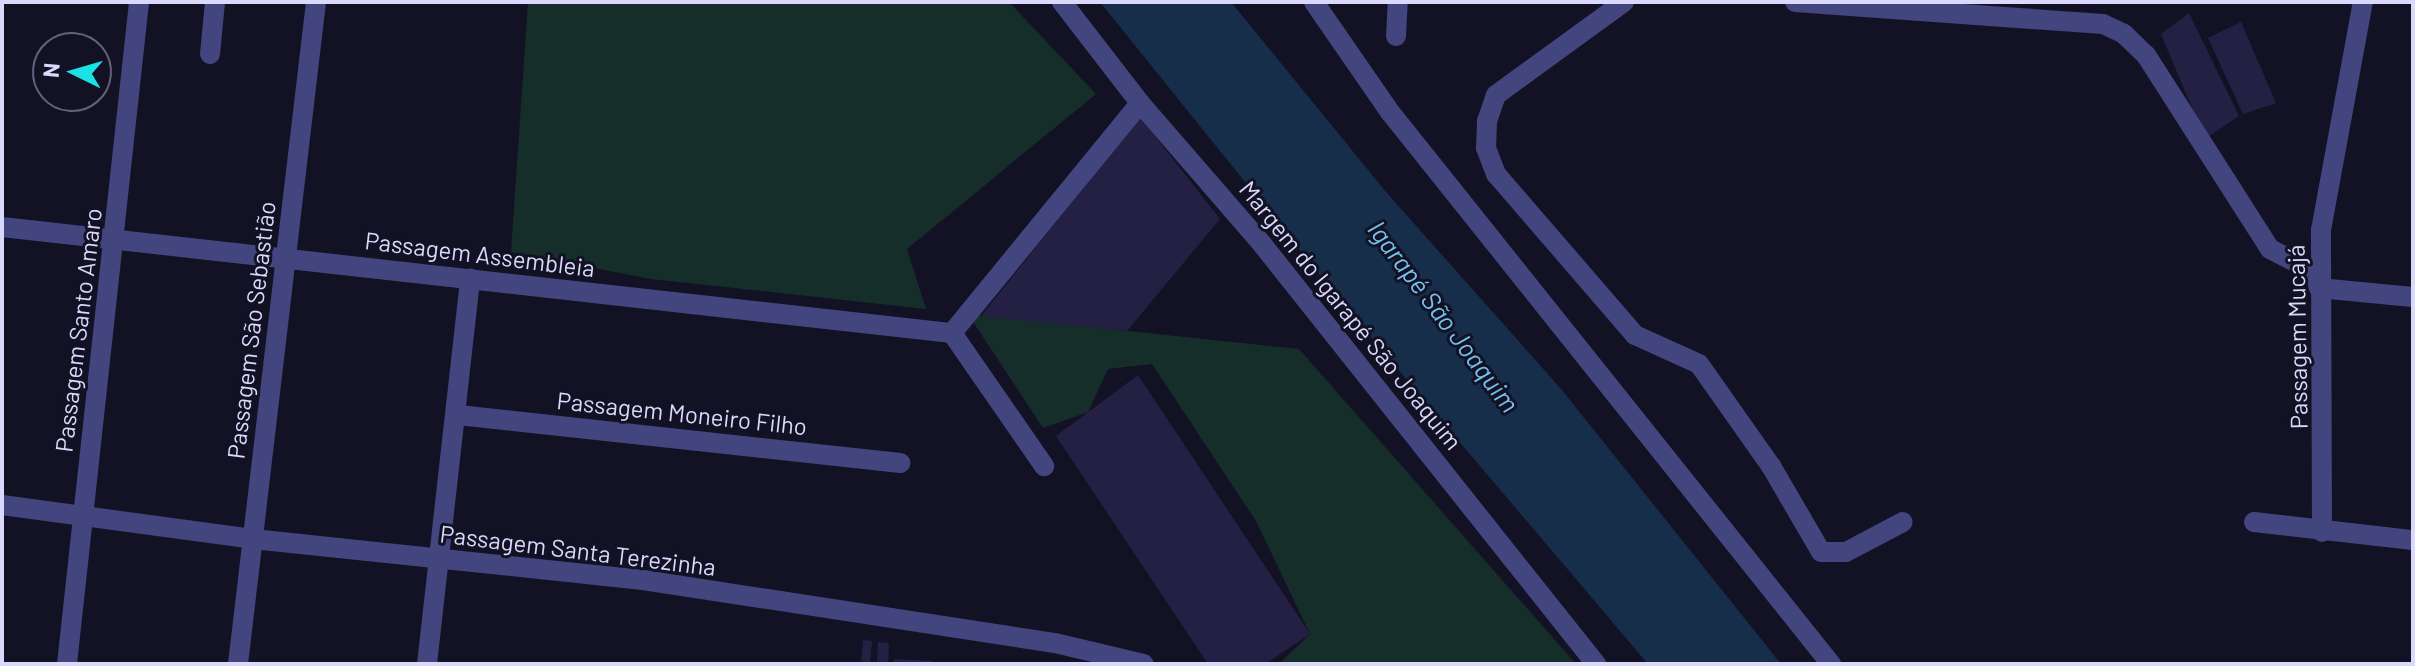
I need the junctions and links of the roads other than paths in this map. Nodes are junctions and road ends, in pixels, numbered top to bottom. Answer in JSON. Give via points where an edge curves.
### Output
{"nodes":[{"id":1,"x":139,"y":2,"type":"edge"},
{"id":2,"x":215,"y":2,"type":"edge"},
{"id":3,"x":316,"y":2,"type":"edge"},
{"id":4,"x":1062,"y":2,"type":"edge"},
{"id":5,"x":1314,"y":2,"type":"edge"},
{"id":6,"x":1398,"y":2,"type":"edge"},
{"id":7,"x":1624,"y":2,"type":"edge"},
{"id":8,"x":1795,"y":2,"type":"edge"},
{"id":9,"x":2363,"y":2,"type":"edge"},
{"id":10,"x":1396,"y":36,"type":"dead end"},
{"id":11,"x":210,"y":54,"type":"dead end"},
{"id":12,"x":1140,"y":103,"type":"junction"},
{"id":13,"x":2,"y":227,"type":"edge"},
{"id":14,"x":115,"y":239,"type":"junction"},
{"id":15,"x":286,"y":258,"type":"junction"},
{"id":16,"x":470,"y":278,"type":"junction"},
{"id":17,"x":2319,"y":288,"type":"junction"},
{"id":18,"x":2413,"y":297,"type":"edge"},
{"id":19,"x":952,"y":333,"type":"junction"},
{"id":20,"x":458,"y":415,"type":"junction"},
{"id":21,"x":900,"y":463,"type":"dead end"},
{"id":22,"x":1044,"y":466,"type":"dead end"},
{"id":23,"x":2,"y":505,"type":"edge"},
{"id":24,"x":83,"y":515,"type":"junction"},
{"id":25,"x":1903,"y":522,"type":"dead end"},
{"id":26,"x":2254,"y":522,"type":"dead end"},
{"id":27,"x":2322,"y":532,"type":"junction"},
{"id":28,"x":253,"y":539,"type":"junction"},
{"id":29,"x":2413,"y":540,"type":"edge"},
{"id":30,"x":438,"y":559,"type":"junction"},
{"id":31,"x":67,"y":664,"type":"edge"},
{"id":32,"x":238,"y":664,"type":"edge"},
{"id":33,"x":427,"y":664,"type":"edge"},
{"id":34,"x":1144,"y":664,"type":"edge"},
{"id":35,"x":1596,"y":664,"type":"edge"},
{"id":36,"x":1831,"y":664,"type":"edge"}],
"edges":[{"from":1,"to":14,"type":"street","name":"Passagem Santo Amaro"},
{"from":2,"to":11,"type":"street"},
{"from":3,"to":15,"type":"street","name":"Passagem São Sebastião"},
{"from":4,"to":12,"type":"street","name":"Margem do Igarapé São Joaquim"},
{"from":5,"to":36,"type":"street","via":[[1390,112]]},
{"from":6,"to":10,"type":"street"},
{"from":7,"to":25,"type":"street","via":[[1496,95],[1487,121],[1486,148],[1496,174],[1635,335],[1699,364],[1763,454],[1821,552],[1846,552]]},
{"from":8,"to":17,"type":"street","via":[[2103,24],[2124,34],[2146,55],[2270,249],[2315,272]]},
{"from":9,"to":17,"type":"street","name":"Passagem Mucajá","via":[[2321,230]]},
{"from":12,"to":19,"type":"street"},
{"from":12,"to":35,"type":"street","name":"Margem do Igarapé São Joaquim","via":[[1262,244]]},
{"from":13,"to":14,"type":"street","name":"Passagem Assembleia"},
{"from":14,"to":15,"type":"street","name":"Passagem Assembleia"},
{"from":14,"to":24,"type":"street","name":"Passagem Santo Amaro"},
{"from":15,"to":16,"type":"street","name":"Passagem Assembleia"},
{"from":15,"to":28,"type":"street","name":"Passagem São Sebastião"},
{"from":16,"to":19,"type":"street","name":"Passagem Assembleia"},
{"from":16,"to":20,"type":"street"},
{"from":17,"to":18,"type":"street"},
{"from":17,"to":27,"type":"street","name":"Passagem Mucajá","via":[[2325,433]]},
{"from":19,"to":22,"type":"street"},
{"from":20,"to":21,"type":"street","name":"Passagem Moneiro Filho"},
{"from":20,"to":30,"type":"street"},
{"from":23,"to":24,"type":"street","name":"Passagem Santa Terezinha"},
{"from":24,"to":28,"type":"street","name":"Passagem Santa Terezinha"},
{"from":24,"to":31,"type":"street","name":"Passagem Santo Amaro"},
{"from":26,"to":27,"type":"street"},
{"from":27,"to":29,"type":"street"},
{"from":28,"to":30,"type":"street","name":"Passagem Santa Terezinha"},
{"from":28,"to":32,"type":"street","name":"Passagem São Sebastião"},
{"from":30,"to":33,"type":"street"},
{"from":30,"to":34,"type":"street","name":"Passagem Santa Terezinha","via":[[643,580],[1055,643]]}]}
